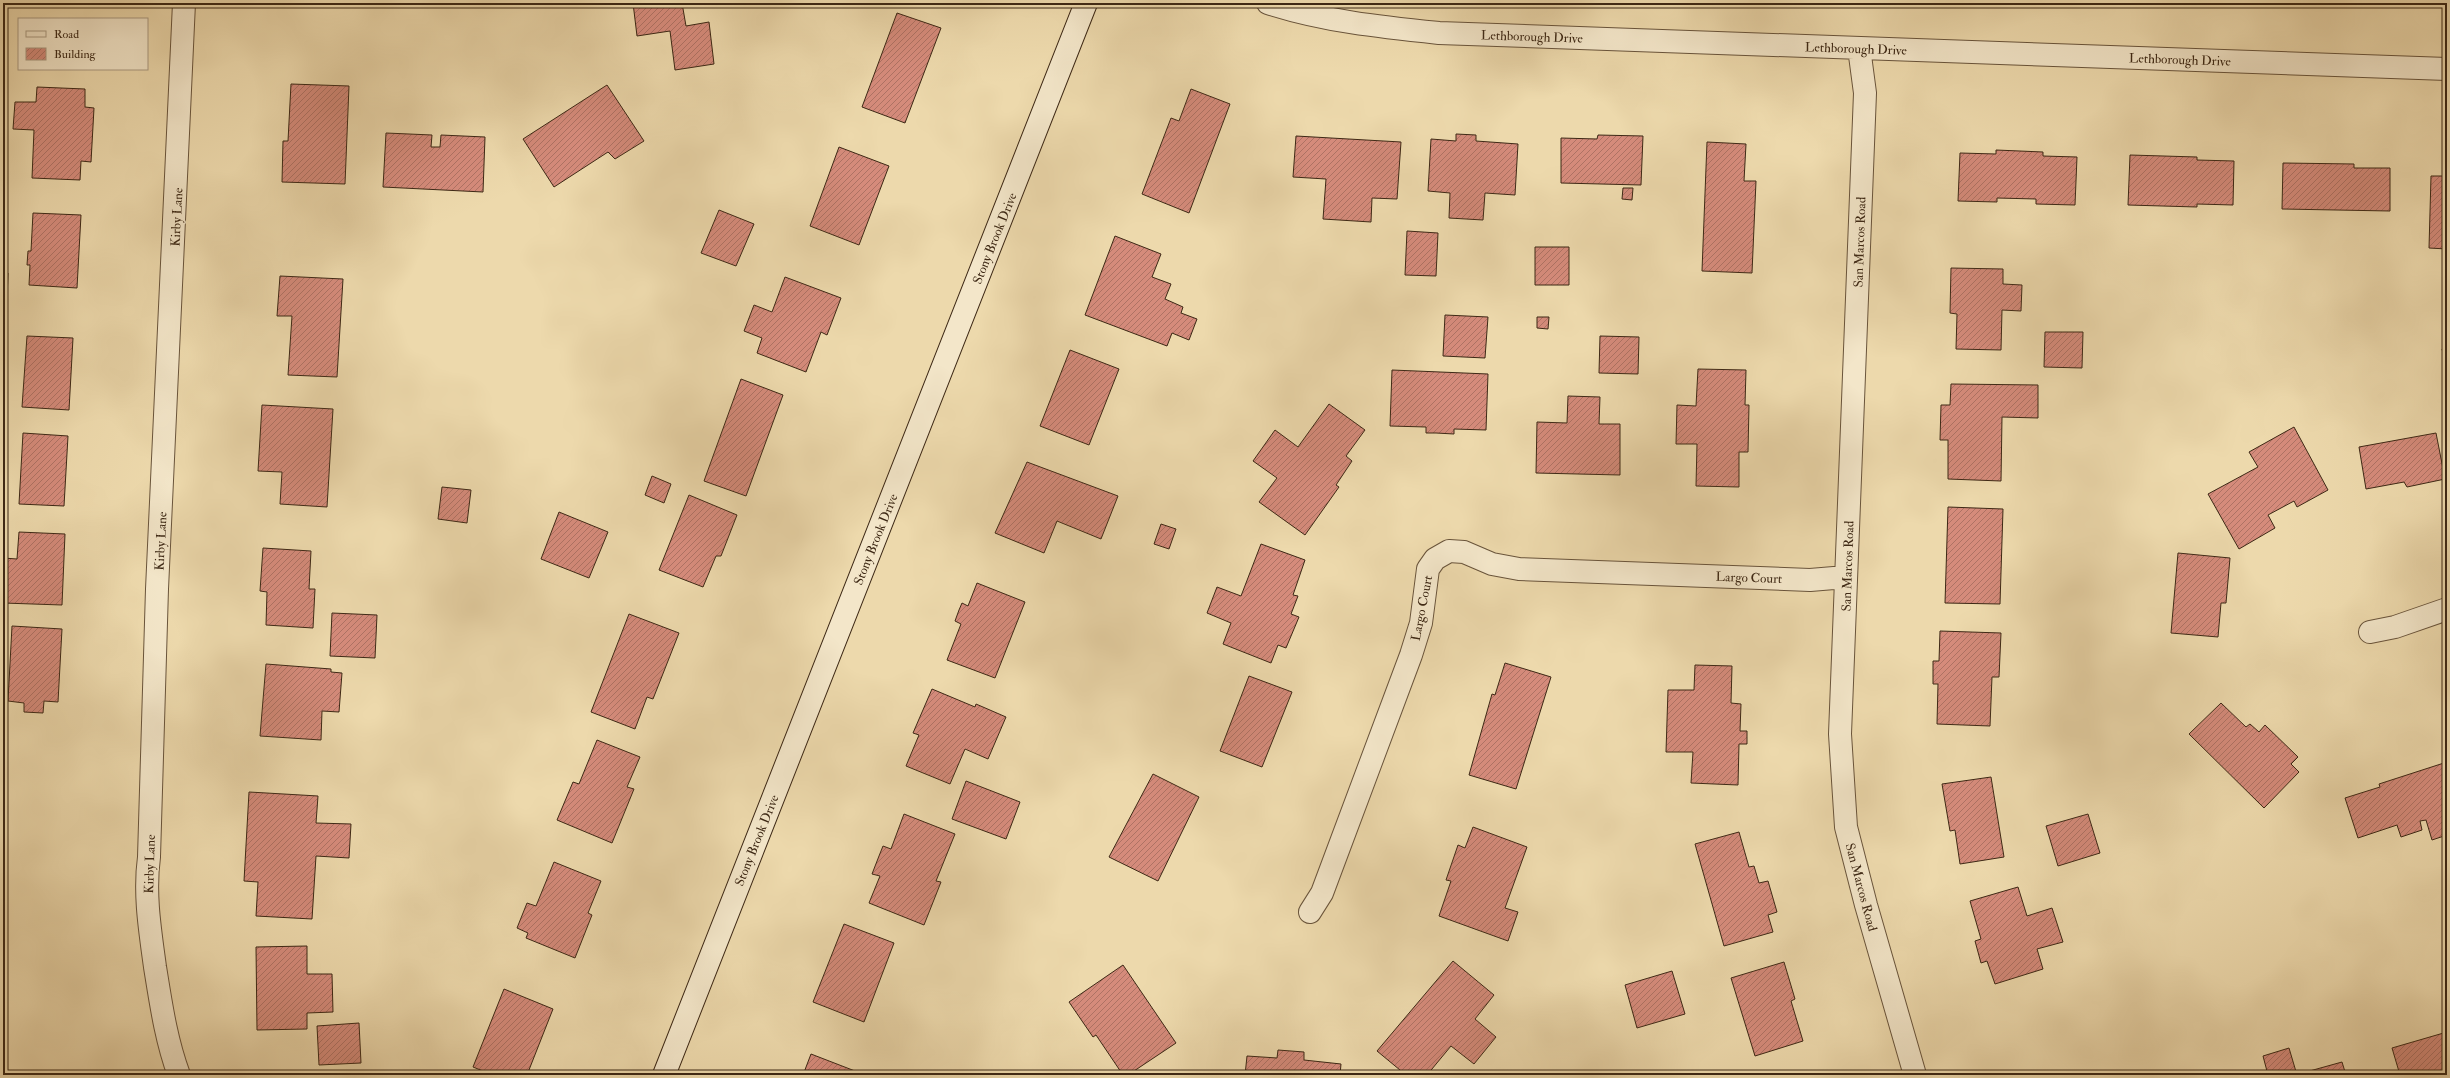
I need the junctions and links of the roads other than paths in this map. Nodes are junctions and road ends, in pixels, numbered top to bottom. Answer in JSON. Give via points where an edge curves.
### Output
{"nodes":[{"id":1,"x":184,"y":3,"type":"edge"},
{"id":2,"x":1086,"y":3,"type":"edge"},
{"id":3,"x":1268,"y":3,"type":"edge"},
{"id":4,"x":1859,"y":48,"type":"junction"},
{"id":5,"x":2447,"y":69,"type":"edge"},
{"id":6,"x":1846,"y":577,"type":"junction"},
{"id":7,"x":2447,"y":609,"type":"edge"},
{"id":8,"x":2370,"y":632,"type":"dead end"},
{"id":9,"x":1310,"y":912,"type":"dead end"},
{"id":10,"x":179,"y":1075,"type":"edge"},
{"id":11,"x":664,"y":1075,"type":"edge"},
{"id":12,"x":1915,"y":1075,"type":"edge"}],
"edges":[{"from":1,"to":10,"type":"street","name":"Kirby Lane","via":[[157,589],[149,857],[146,880],[149,925],[163,1017]]},
{"from":2,"to":11,"type":"street","name":"Stony Brook Drive"},
{"from":3,"to":4,"type":"street","name":"Lethborough Drive","via":[[1301,14],[1385,28],[1439,33]]},
{"from":4,"to":5,"type":"street","name":"Lethborough Drive"},
{"from":4,"to":6,"type":"street","name":"San Marcos Road","via":[[1865,93]]},
{"from":6,"to":9,"type":"street","name":"Largo Court","via":[[1810,580],[1519,569],[1492,564],[1464,552],[1448,551],[1435,559],[1428,569],[1421,623],[1411,655],[1322,893]]},
{"from":6,"to":12,"type":"street","name":"San Marcos Road","via":[[1840,734],[1846,827]]},
{"from":7,"to":8,"type":"street","via":[[2395,627]]}]}
